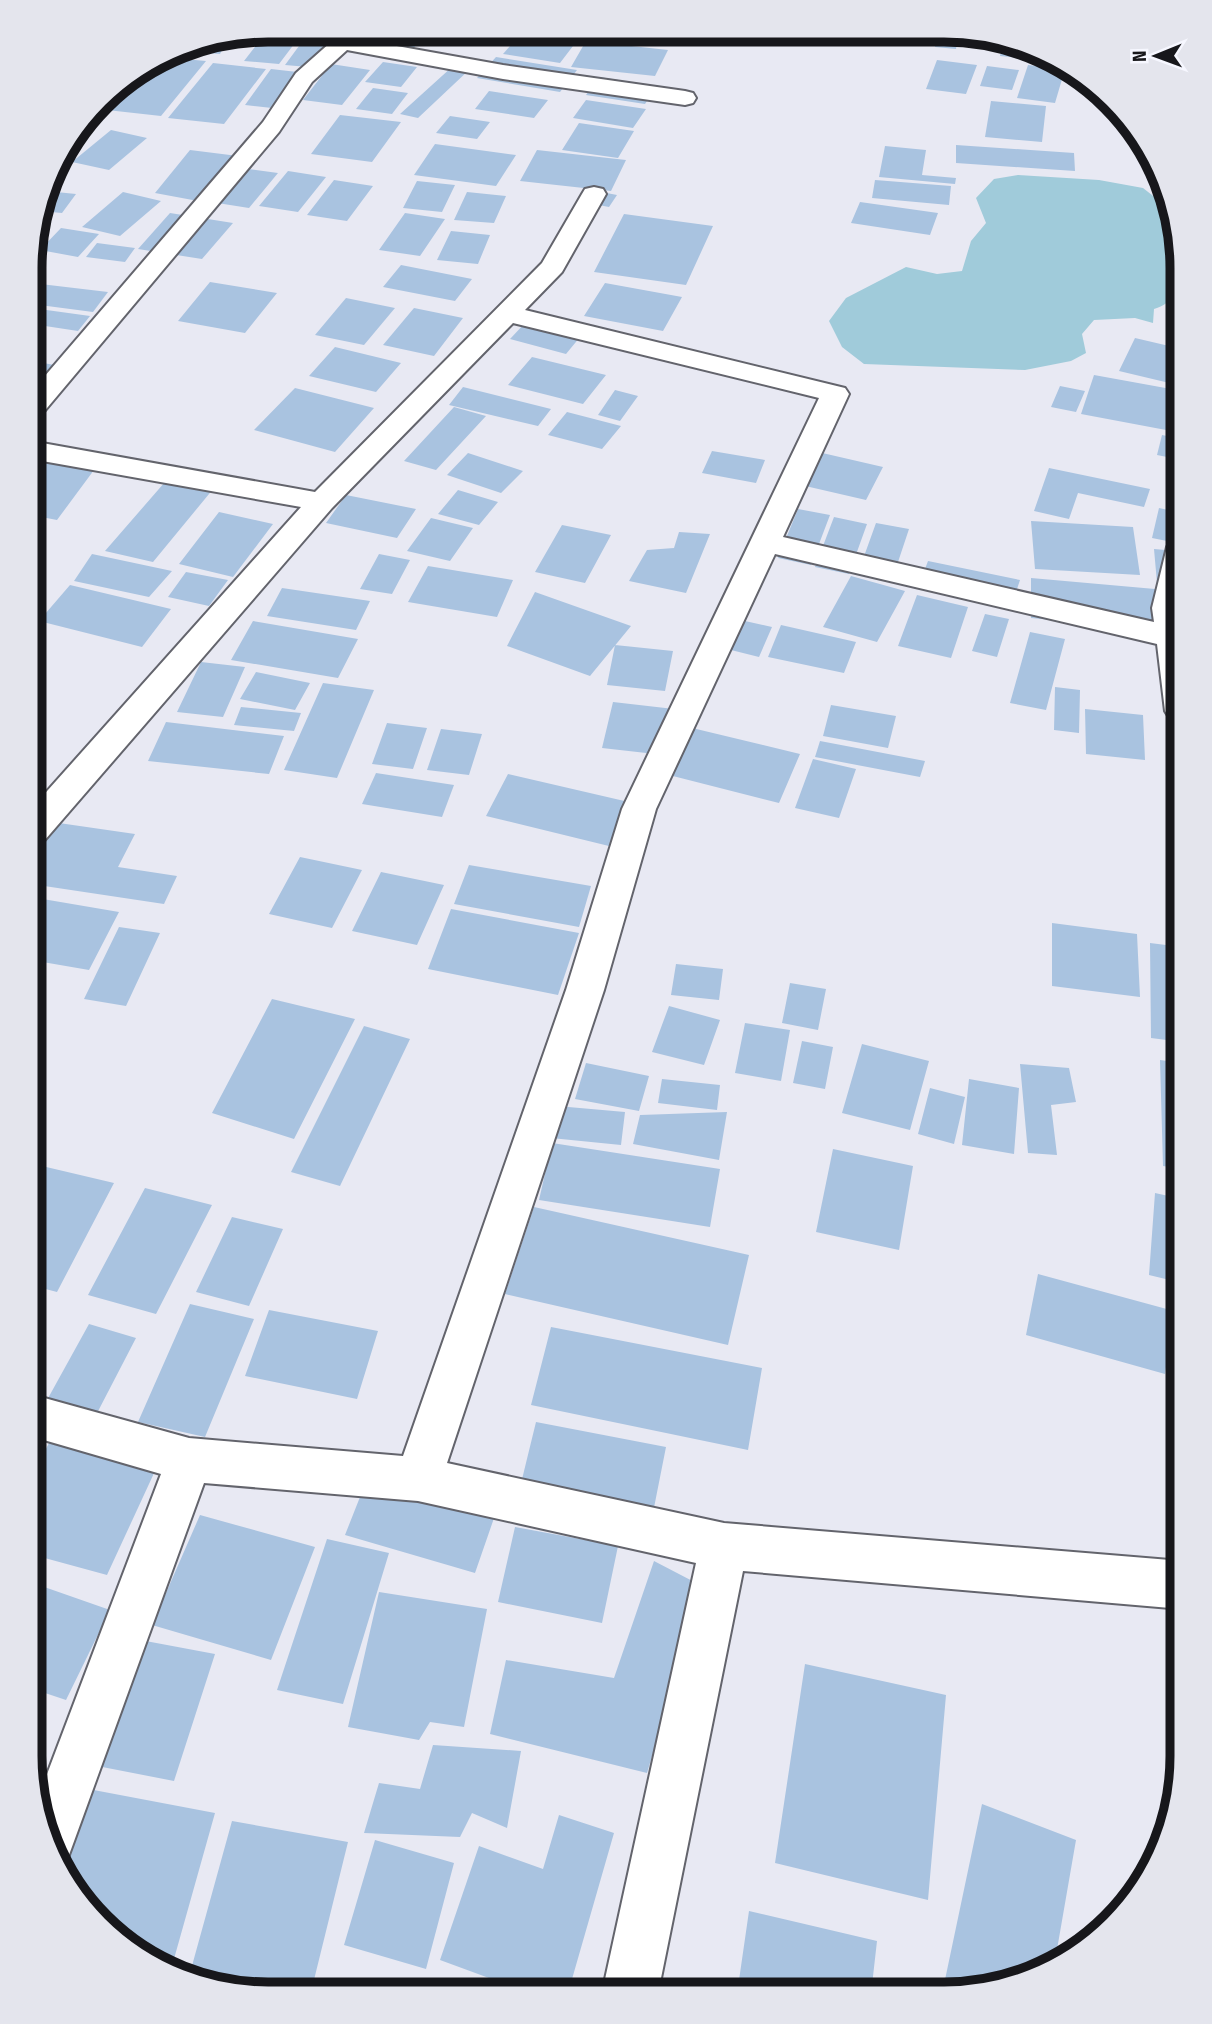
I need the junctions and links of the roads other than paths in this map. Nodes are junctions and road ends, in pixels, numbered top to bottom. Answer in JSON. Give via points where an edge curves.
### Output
{"nodes":[{"id":1,"x":336,"y":42,"type":"edge"},
{"id":2,"x":364,"y":42,"type":"edge"},
{"id":3,"x":685,"y":98,"type":"dead end"},
{"id":4,"x":594,"y":194,"type":"dead end"},
{"id":5,"x":507,"y":314,"type":"junction"},
{"id":6,"x":42,"y":396,"type":"edge"},
{"id":7,"x":42,"y":452,"type":"edge"},
{"id":8,"x":322,"y":502,"type":"junction"},
{"id":9,"x":765,"y":542,"type":"junction"},
{"id":10,"x":1170,"y":599,"type":"edge"},
{"id":11,"x":1170,"y":622,"type":"edge"},
{"id":12,"x":1170,"y":637,"type":"edge"},
{"id":13,"x":42,"y":820,"type":"edge"},
{"id":14,"x":42,"y":1418,"type":"edge"},
{"id":15,"x":189,"y":1460,"type":"junction"},
{"id":16,"x":418,"y":1479,"type":"junction"},
{"id":17,"x":724,"y":1546,"type":"junction"},
{"id":18,"x":1170,"y":1584,"type":"edge"},
{"id":19,"x":54,"y":1826,"type":"edge"},
{"id":20,"x":632,"y":1982,"type":"edge"}],
"edges":[{"from":1,"to":6,"type":"street","via":[[304,78],[271,127]]},
{"from":2,"to":3,"type":"street","via":[[503,72]]},
{"from":4,"to":5,"type":"street","via":[[553,267]]},
{"from":5,"to":8,"type":"street"},
{"from":5,"to":9,"type":"street","via":[[835,394]]},
{"from":7,"to":8,"type":"street"},
{"from":8,"to":13,"type":"street"},
{"from":9,"to":12,"type":"street"},
{"from":9,"to":16,"type":"street","via":[[639,809],[585,990]]},
{"from":10,"to":11,"type":"street"},
{"from":14,"to":15,"type":"street"},
{"from":15,"to":16,"type":"street"},
{"from":15,"to":19,"type":"street"},
{"from":16,"to":17,"type":"street"},
{"from":17,"to":18,"type":"street"},
{"from":17,"to":20,"type":"street"}]}
